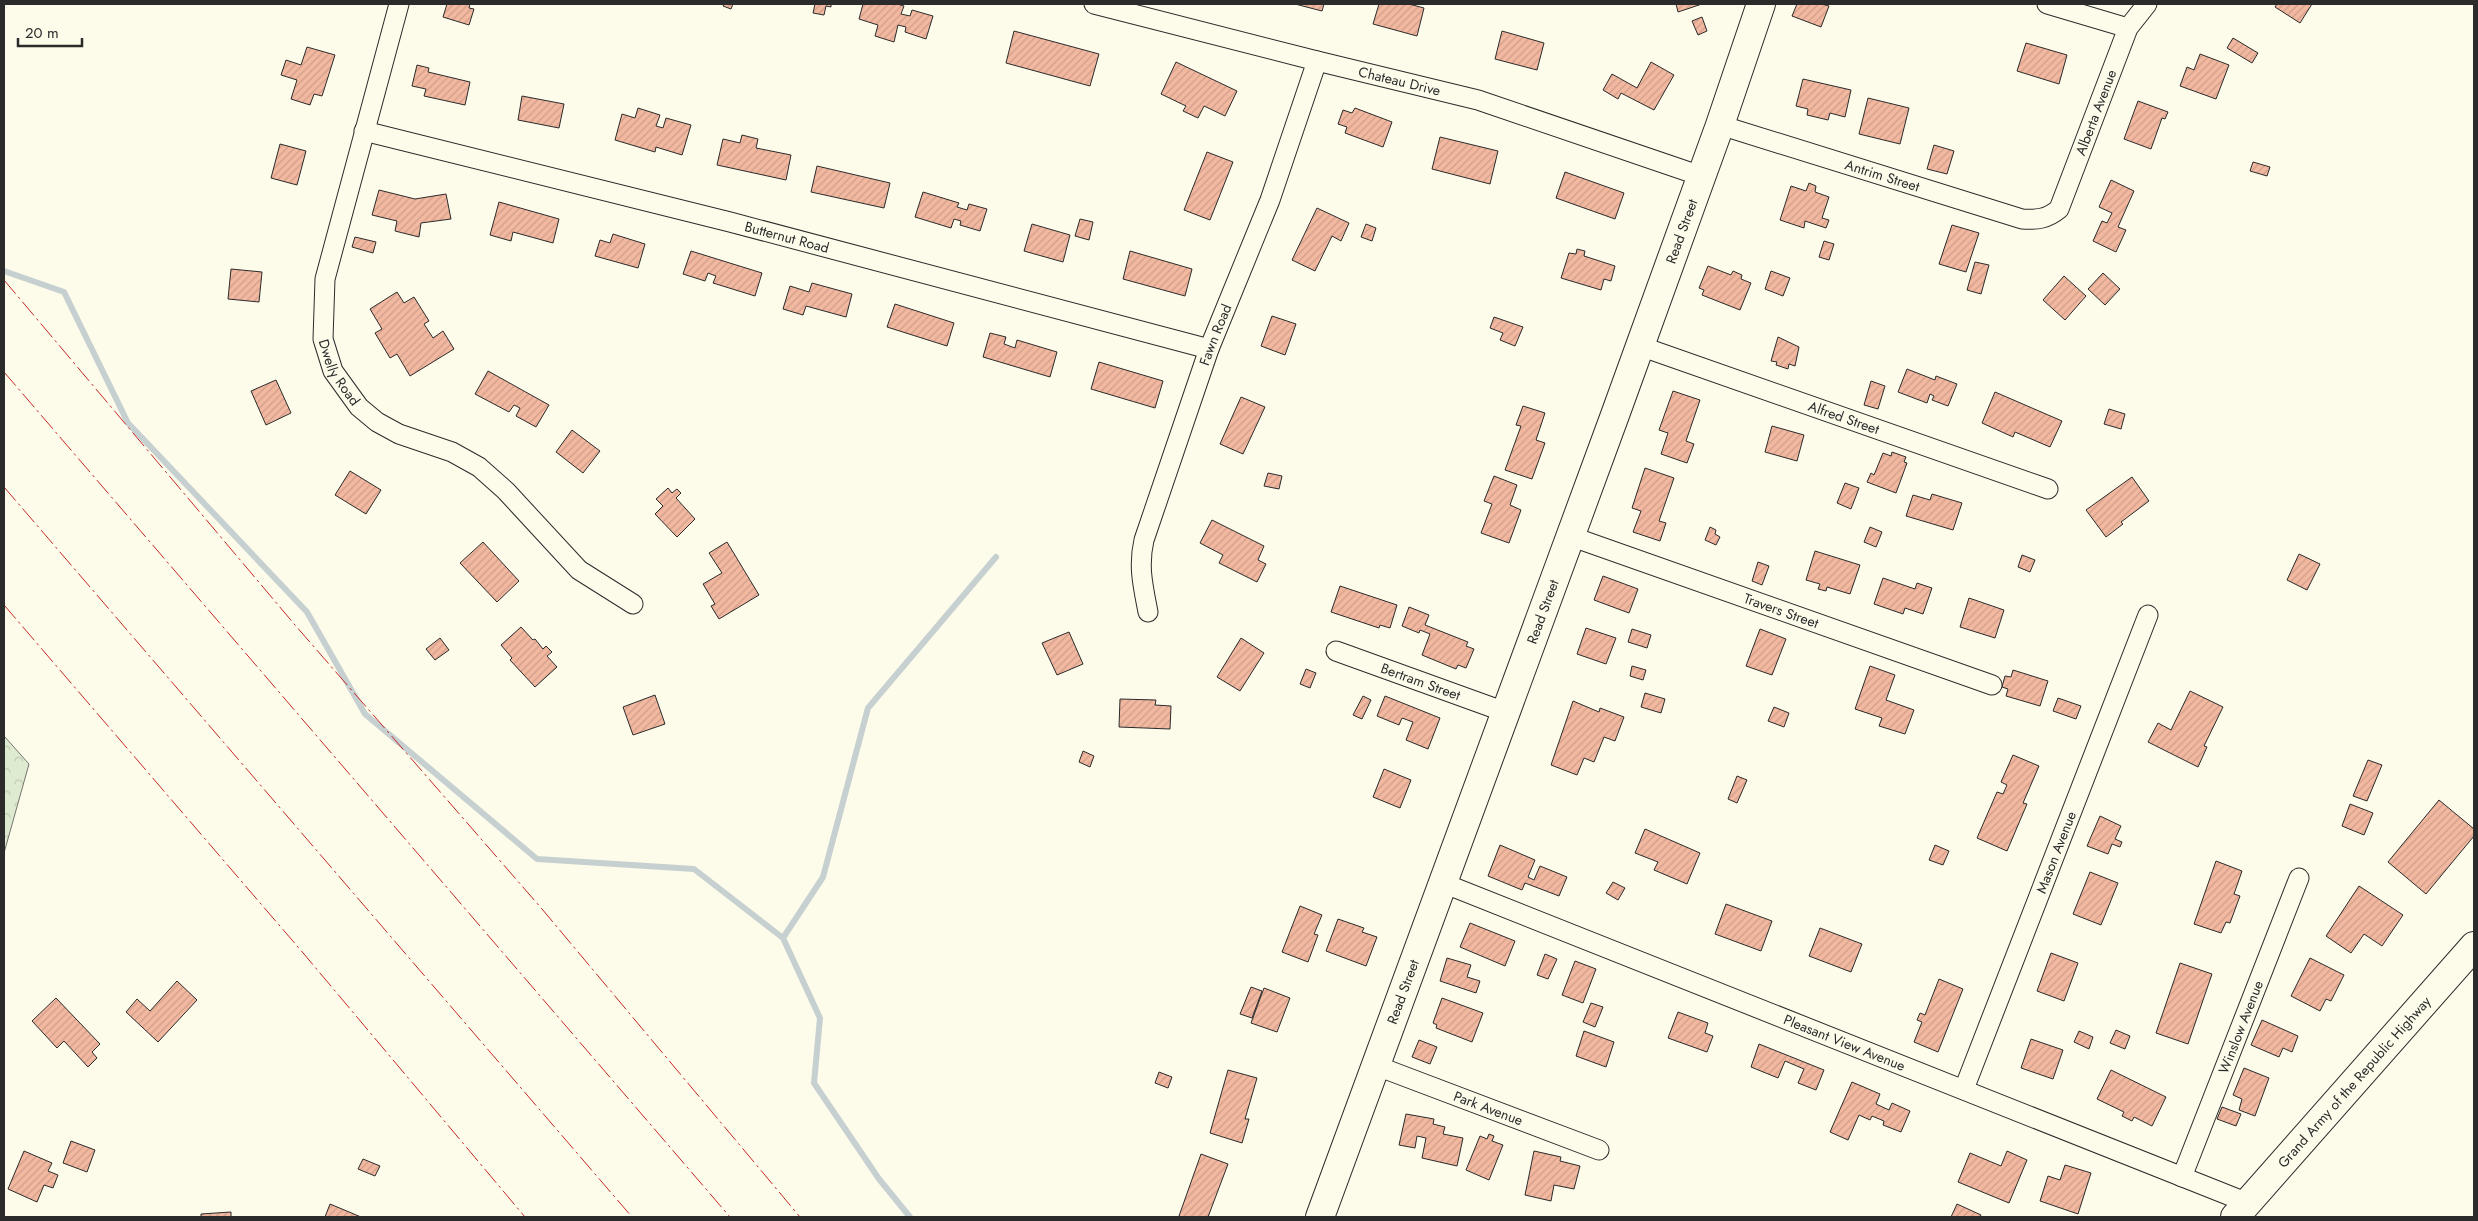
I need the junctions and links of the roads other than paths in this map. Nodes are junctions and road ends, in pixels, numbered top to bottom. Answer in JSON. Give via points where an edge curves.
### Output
{"nodes":[{"id":1,"x":399,"y":4,"type":"edge"},
{"id":2,"x":1094,"y":4,"type":"edge"},
{"id":3,"x":1761,"y":4,"type":"edge"},
{"id":4,"x":2047,"y":4,"type":"edge"},
{"id":5,"x":2147,"y":4,"type":"edge"},
{"id":6,"x":2128,"y":28,"type":"junction"},
{"id":7,"x":1317,"y":61,"type":"junction"},
{"id":8,"x":1720,"y":125,"type":"junction"},
{"id":9,"x":364,"y":131,"type":"junction"},
{"id":10,"x":1701,"y":176,"type":"junction"},
{"id":11,"x":2044,"y":218,"type":"joint"},
{"id":12,"x":1640,"y":346,"type":"junction"},
{"id":13,"x":1208,"y":349,"type":"junction"},
{"id":14,"x":2048,"y":490,"type":"dead end"},
{"id":15,"x":1570,"y":536,"type":"junction"},
{"id":16,"x":633,"y":604,"type":"dead end"},
{"id":17,"x":1148,"y":612,"type":"dead end"},
{"id":18,"x":2148,"y":615,"type":"dead end"},
{"id":19,"x":1336,"y":651,"type":"dead end"},
{"id":20,"x":1992,"y":685,"type":"dead end"},
{"id":21,"x":1505,"y":712,"type":"junction"},
{"id":22,"x":2299,"y":878,"type":"dead end"},
{"id":23,"x":1443,"y":883,"type":"junction"},
{"id":24,"x":2474,"y":946,"type":"edge"},
{"id":25,"x":1377,"y":1066,"type":"junction"},
{"id":26,"x":1964,"y":1089,"type":"junction"},
{"id":27,"x":1599,"y":1150,"type":"dead end"},
{"id":28,"x":2182,"y":1177,"type":"junction"},
{"id":29,"x":2241,"y":1210,"type":"edge"},
{"id":30,"x":1320,"y":1217,"type":"edge"}],
"edges":[{"from":1,"to":9,"type":"street","name":"Dwelly Road"},
{"from":2,"to":7,"type":"street","name":"Chateau Drive"},
{"from":3,"to":8,"type":"main road","name":"Read Street"},
{"from":4,"to":6,"type":"street"},
{"from":5,"to":6,"type":"street","name":"Alberta Avenue"},
{"from":6,"to":11,"type":"street","name":"Alberta Avenue","via":[[2059,209]]},
{"from":7,"to":10,"type":"street","name":"Chateau Drive","via":[[1478,100]]},
{"from":7,"to":13,"type":"street","name":"Fawn Road","via":[[1270,200]]},
{"from":8,"to":10,"type":"main road","name":"Read Street"},
{"from":8,"to":11,"type":"street","name":"Antrim Street","via":[[2022,219]]},
{"from":9,"to":13,"type":"street","name":"Butternut Road","via":[[730,222]]},
{"from":9,"to":16,"type":"street","name":"Dwelly Road","via":[[324,278],[323,339],[333,371],[359,407],[377,422],[399,434],[452,452],[479,467],[506,491],[579,570]]},
{"from":10,"to":12,"type":"main road","name":"Read Street"},
{"from":12,"to":14,"type":"street","name":"Alfred Street"},
{"from":12,"to":15,"type":"main road","name":"Read Street"},
{"from":13,"to":17,"type":"street","name":"Fawn Road","via":[[1144,540],[1140,577]]},
{"from":15,"to":20,"type":"street","name":"Travers Street"},
{"from":15,"to":21,"type":"main road","name":"Read Street"},
{"from":18,"to":26,"type":"street","name":"Mason Avenue"},
{"from":19,"to":21,"type":"street","name":"Bertram Street"},
{"from":21,"to":23,"type":"main road","name":"Read Street"},
{"from":22,"to":28,"type":"street","name":"Winslow Avenue"},
{"from":23,"to":25,"type":"main road","name":"Read Street"},
{"from":23,"to":26,"type":"street","name":"Pleasant View Avenue"},
{"from":24,"to":29,"type":"main road","name":"Grand Army of the Republic Highway"},
{"from":25,"to":27,"type":"street","name":"Park Avenue"},
{"from":25,"to":30,"type":"main road","name":"Read Street"},
{"from":26,"to":28,"type":"street","name":"Pleasant View Avenue"},
{"from":28,"to":29,"type":"street","name":"Pleasant View Avenue"}]}
